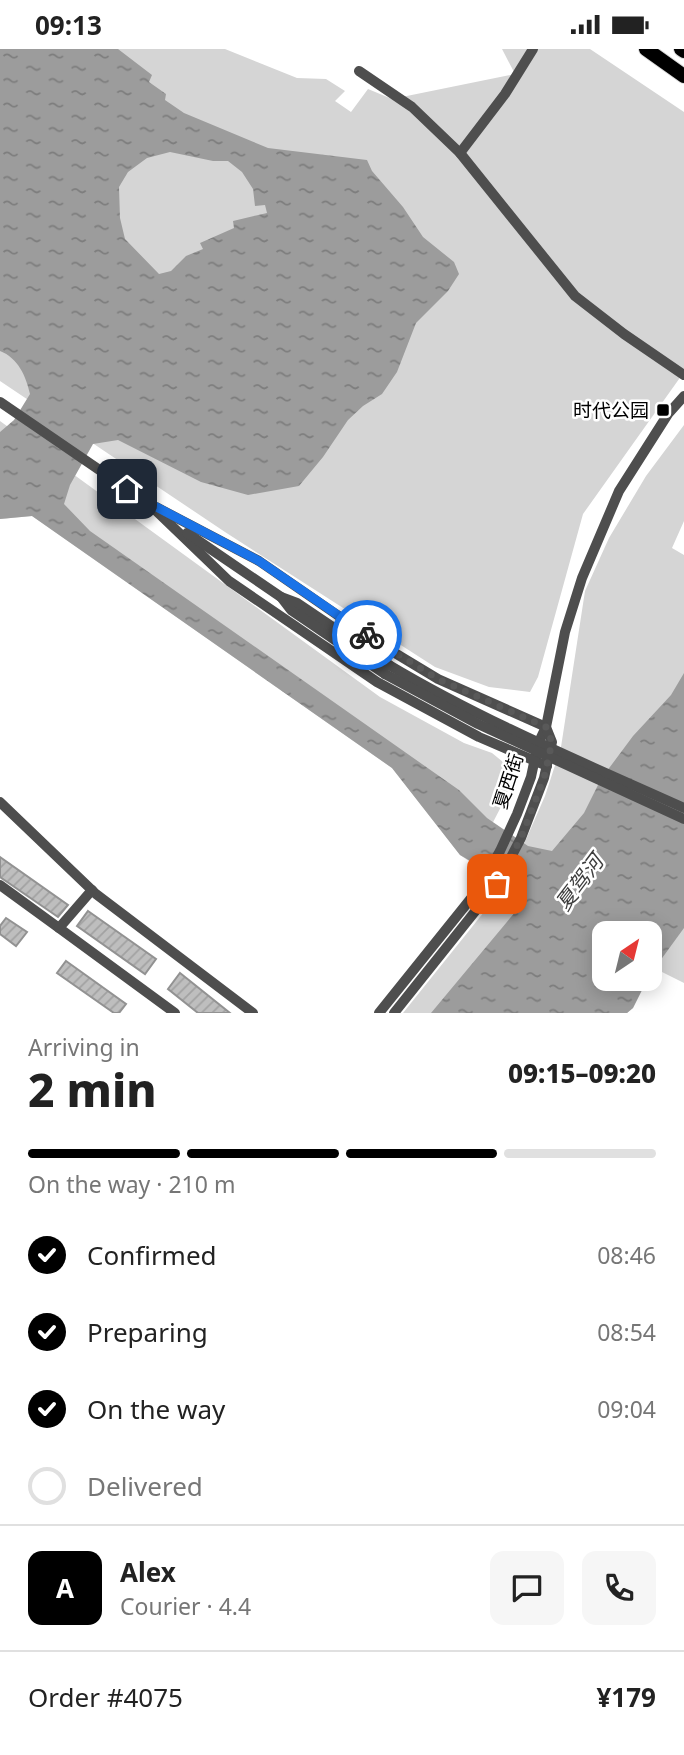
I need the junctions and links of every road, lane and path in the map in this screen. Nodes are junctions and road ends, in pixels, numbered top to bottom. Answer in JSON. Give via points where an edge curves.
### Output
{"nodes":[{"id":1,"x":533,"y":49,"type":"edge"},
{"id":2,"x":646,"y":49,"type":"edge"},
{"id":3,"x":359,"y":71,"type":"dead end"},
{"id":4,"x":684,"y":76,"type":"edge"},
{"id":5,"x":460,"y":153,"type":"junction"},
{"id":6,"x":684,"y":375,"type":"edge"},
{"id":7,"x":684,"y":396,"type":"edge"},
{"id":8,"x":0,"y":402,"type":"edge"},
{"id":9,"x":147,"y":502,"type":"junction"},
{"id":10,"x":387,"y":669,"type":"junction"},
{"id":11,"x":546,"y":727,"type":"junction"},
{"id":12,"x":534,"y":761,"type":"junction"},
{"id":13,"x":547,"y":766,"type":"junction"},
{"id":14,"x":0,"y":802,"type":"edge"},
{"id":15,"x":684,"y":809,"type":"edge"},
{"id":16,"x":684,"y":819,"type":"edge"},
{"id":17,"x":0,"y":885,"type":"edge"},
{"id":18,"x":92,"y":890,"type":"junction"},
{"id":19,"x":59,"y":927,"type":"junction"},
{"id":20,"x":175,"y":1013,"type":"edge"},
{"id":21,"x":253,"y":1013,"type":"edge"},
{"id":22,"x":379,"y":1013,"type":"edge"},
{"id":23,"x":394,"y":1013,"type":"edge"}],
"edges":[{"from":1,"to":5,"type":"street"},
{"from":2,"to":4,"type":"main road"},
{"from":3,"to":5,"type":"street","via":[[412,107]]},
{"from":5,"to":6,"type":"street","via":[[575,296]]},
{"from":7,"to":11,"type":"street","via":[[619,491],[582,578],[565,632]]},
{"from":8,"to":9,"type":"street"},
{"from":9,"to":10,"type":"street"},
{"from":9,"to":11,"type":"street","via":[[259,561],[438,679]]},
{"from":9,"to":12,"type":"street","via":[[229,581],[377,682]]},
{"from":10,"to":15,"type":"street","bridge":true},
{"from":10,"to":16,"type":"street","bridge":true,"via":[[478,724]]},
{"from":11,"to":12,"type":"street","name":"夏西街"},
{"from":11,"to":13,"type":"street","name":"夏西街","via":[[552,742]]},
{"from":12,"to":13,"type":"street"},
{"from":12,"to":22,"type":"street","name":"夏西街","via":[[517,814],[481,886]]},
{"from":13,"to":23,"type":"street","name":"夏西街","via":[[521,838],[497,884]]},
{"from":14,"to":18,"type":"street"},
{"from":17,"to":19,"type":"street"},
{"from":18,"to":19,"type":"street"},
{"from":18,"to":21,"type":"street"},
{"from":19,"to":20,"type":"street"}]}
